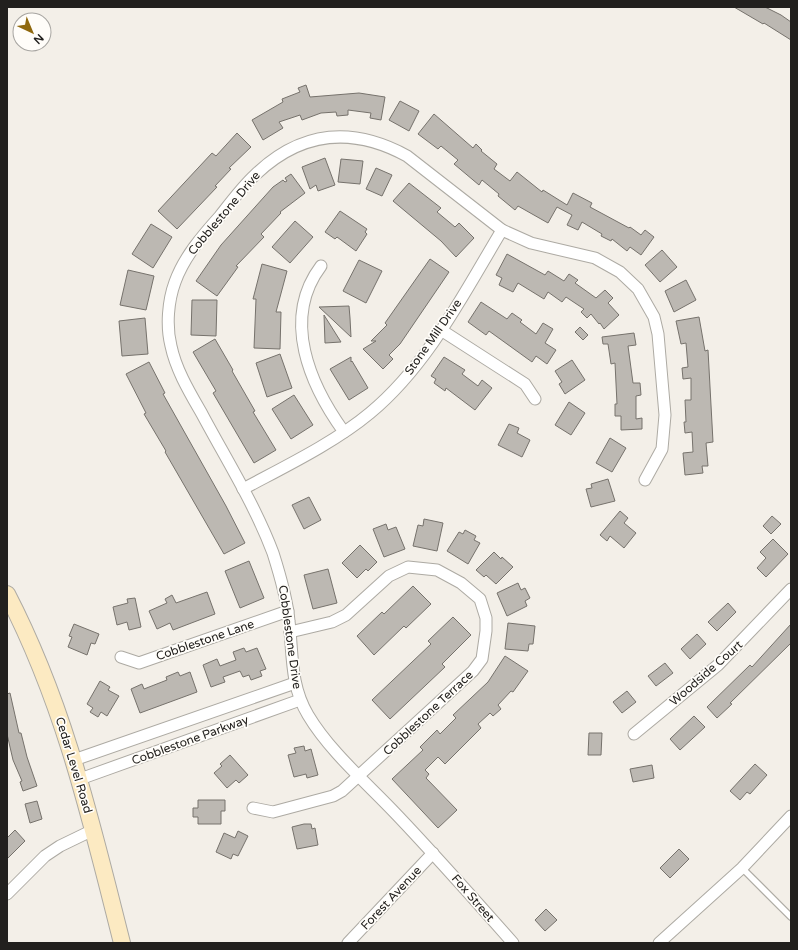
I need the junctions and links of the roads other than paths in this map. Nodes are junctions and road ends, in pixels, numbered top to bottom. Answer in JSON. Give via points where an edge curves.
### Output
{"nodes":[{"id":1,"x":502,"y":230,"type":"junction"},
{"id":2,"x":321,"y":266,"type":"dead end"},
{"id":3,"x":441,"y":330,"type":"junction"},
{"id":4,"x":535,"y":399,"type":"dead end"},
{"id":5,"x":344,"y":432,"type":"junction"},
{"id":6,"x":645,"y":480,"type":"dead end"},
{"id":7,"x":242,"y":489,"type":"junction"},
{"id":8,"x":790,"y":591,"type":"edge"},
{"id":9,"x":7,"y":594,"type":"edge"},
{"id":10,"x":288,"y":611,"type":"junction"},
{"id":11,"x":290,"y":632,"type":"junction"},
{"id":12,"x":121,"y":657,"type":"dead end"},
{"id":13,"x":295,"y":683,"type":"junction"},
{"id":14,"x":300,"y":700,"type":"junction"},
{"id":15,"x":634,"y":734,"type":"dead end"},
{"id":16,"x":74,"y":760,"type":"junction"},
{"id":17,"x":360,"y":776,"type":"junction"},
{"id":18,"x":80,"y":780,"type":"junction"},
{"id":19,"x":253,"y":808,"type":"dead end"},
{"id":20,"x":791,"y":816,"type":"edge"},
{"id":21,"x":93,"y":830,"type":"junction"},
{"id":22,"x":433,"y":853,"type":"junction"},
{"id":23,"x":742,"y":868,"type":"junction"},
{"id":24,"x":7,"y":894,"type":"edge"},
{"id":25,"x":791,"y":918,"type":"edge"},
{"id":26,"x":122,"y":943,"type":"edge"},
{"id":27,"x":348,"y":943,"type":"edge"},
{"id":28,"x":513,"y":943,"type":"edge"},
{"id":29,"x":659,"y":943,"type":"edge"}],
"edges":[{"from":1,"to":3,"type":"street","name":"Stone Mill Drive"},
{"from":1,"to":6,"type":"street","name":"Cobblestone Drive","via":[[531,243],[583,254],[609,265],[627,278],[646,303],[654,317],[658,334],[665,415],[662,449]]},
{"from":1,"to":7,"type":"street","name":"Cobblestone Drive","via":[[408,156],[363,138],[333,137],[300,144],[285,151],[254,176],[189,254],[174,285],[169,319],[169,338],[175,362]]},
{"from":2,"to":5,"type":"street","via":[[305,298],[302,323],[304,349],[315,385],[326,407]]},
{"from":3,"to":4,"type":"street","via":[[525,384]]},
{"from":3,"to":5,"type":"street","name":"Stone Mill Drive","via":[[407,376],[386,399]]},
{"from":5,"to":7,"type":"street","name":"Stone Mill Drive"},
{"from":7,"to":10,"type":"street","name":"Cobblestone Drive","via":[[272,550]]},
{"from":8,"to":15,"type":"street","name":"Woodside Court","via":[[718,665]]},
{"from":9,"to":16,"type":"main road","name":"Cedar Level Road","via":[[41,666]]},
{"from":10,"to":11,"type":"street","name":"Cobblestone Drive"},
{"from":10,"to":12,"type":"street","name":"Cobblestone Lane","via":[[139,663]]},
{"from":11,"to":13,"type":"street","name":"Cobblestone Drive"},
{"from":11,"to":17,"type":"street","name":"Cobblestone Terrace","via":[[332,622],[346,615],[389,576],[408,567],[437,570],[461,582],[480,600],[486,618],[482,659],[473,671]]},
{"from":13,"to":14,"type":"street","name":"Cobblestone Drive"},
{"from":13,"to":16,"type":"street","name":"Cobblestone Parkway"},
{"from":14,"to":17,"type":"street","name":"Cobblestone Drive","via":[[320,733]]},
{"from":14,"to":18,"type":"street","name":"Cobblestone Parkway"},
{"from":16,"to":18,"type":"main road","name":"Cedar Level Road"},
{"from":17,"to":19,"type":"street","name":"Cobblestone Terrace","via":[[333,796],[273,812]]},
{"from":17,"to":22,"type":"street","name":"Cobblestone Drive"},
{"from":18,"to":21,"type":"main road","name":"Cedar Level Road"},
{"from":20,"to":23,"type":"street"},
{"from":21,"to":24,"type":"street","via":[[45,856]]},
{"from":21,"to":26,"type":"main road","name":"Cedar Level Road"},
{"from":22,"to":27,"type":"street","name":"Forest Avenue"},
{"from":22,"to":28,"type":"street","name":"Fox Street"},
{"from":23,"to":25,"type":"lane"},
{"from":23,"to":29,"type":"street"}]}
